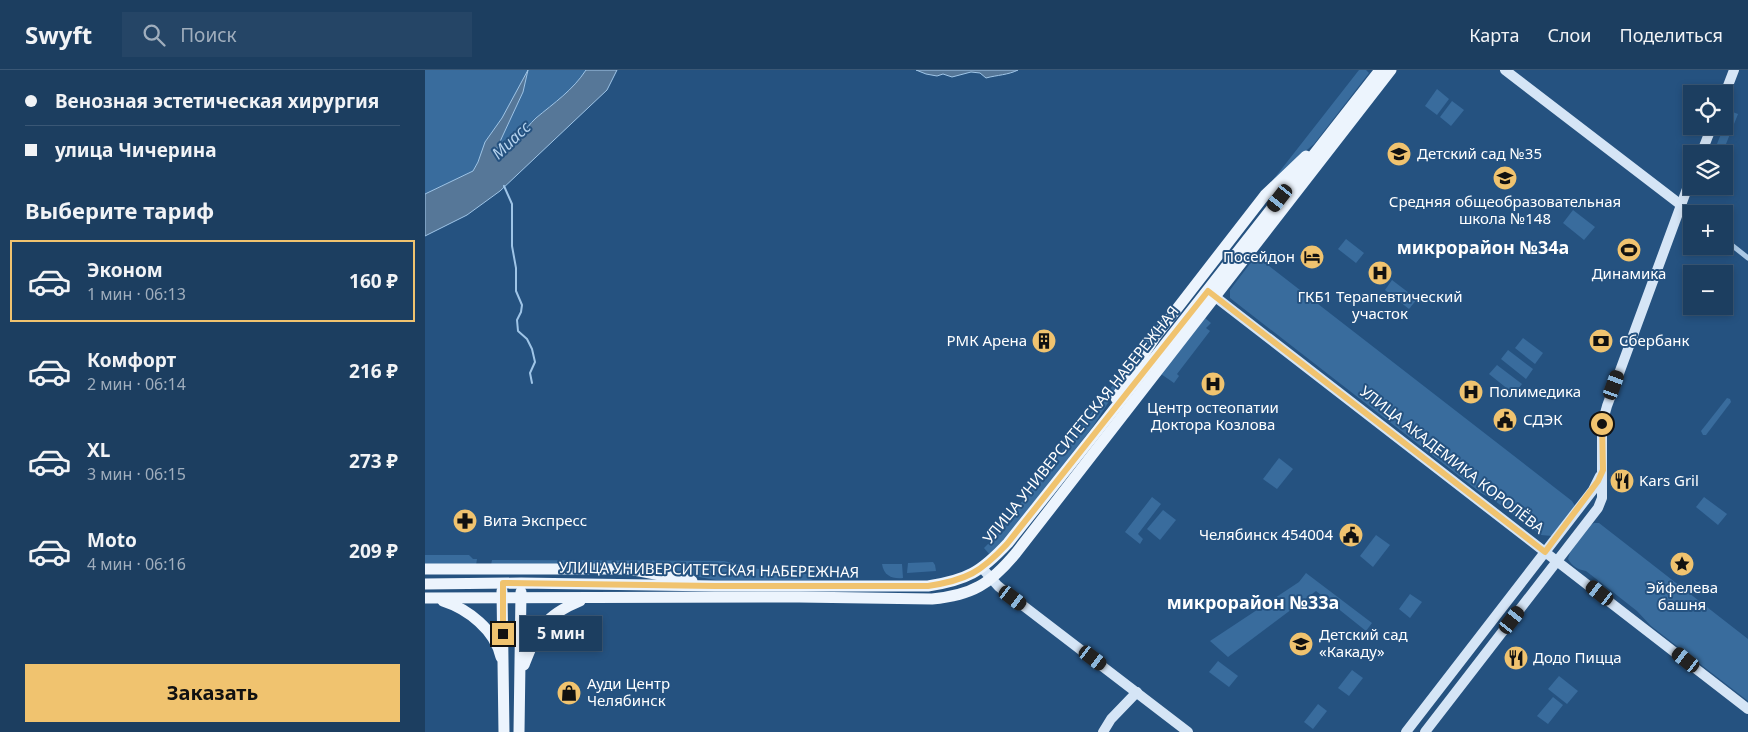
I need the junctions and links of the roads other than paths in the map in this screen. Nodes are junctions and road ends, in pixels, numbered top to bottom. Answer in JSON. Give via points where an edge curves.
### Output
{"nodes":[{"id":1,"x":1380,"y":70,"type":"edge"},
{"id":2,"x":1391,"y":70,"type":"edge"},
{"id":3,"x":1505,"y":70,"type":"edge"},
{"id":4,"x":1733,"y":70,"type":"edge"},
{"id":5,"x":1728,"y":85,"type":"edge"},
{"id":6,"x":1328,"y":137,"type":"junction"},
{"id":7,"x":1685,"y":195,"type":"edge"},
{"id":8,"x":1681,"y":205,"type":"junction"},
{"id":9,"x":1733,"y":246,"type":"edge"},
{"id":10,"x":1748,"y":258,"type":"edge"},
{"id":11,"x":1212,"y":294,"type":"junction"},
{"id":12,"x":1095,"y":435,"type":"junction"},
{"id":13,"x":1603,"y":470,"type":"junction"},
{"id":14,"x":1545,"y":552,"type":"junction"},
{"id":15,"x":1558,"y":561,"type":"junction"},
{"id":16,"x":982,"y":568,"type":"junction"},
{"id":17,"x":425,"y":569,"type":"edge"},
{"id":18,"x":991,"y":579,"type":"junction"},
{"id":19,"x":503,"y":583,"type":"junction"},
{"id":20,"x":521,"y":583,"type":"junction"},
{"id":21,"x":425,"y":584,"type":"edge"},
{"id":22,"x":715,"y":586,"type":"junction"},
{"id":23,"x":428,"y":598,"type":"edge"},
{"id":24,"x":502,"y":598,"type":"junction"},
{"id":25,"x":521,"y":598,"type":"junction"},
{"id":26,"x":586,"y":598,"type":"junction"},
{"id":27,"x":521,"y":671,"type":"junction"},
{"id":28,"x":504,"y":673,"type":"junction"},
{"id":29,"x":1137,"y":692,"type":"junction"},
{"id":30,"x":1748,"y":708,"type":"edge"},
{"id":31,"x":504,"y":732,"type":"edge"},
{"id":32,"x":519,"y":732,"type":"edge"},
{"id":33,"x":1103,"y":732,"type":"edge"},
{"id":34,"x":1188,"y":732,"type":"edge"},
{"id":35,"x":1406,"y":732,"type":"edge"},
{"id":36,"x":1425,"y":732,"type":"edge"}],
"edges":[{"from":1,"to":6,"type":"main road","name":"УЛИЦА УНИВЕРСИТЕТСКАЯ НАБЕРЕЖНАЯ"},
{"from":2,"to":11,"type":"main road","name":"УЛИЦА УНИВЕРСИТЕТСКАЯ НАБЕРЕЖНАЯ"},
{"from":3,"to":8,"type":"street"},
{"from":4,"to":5,"type":"street"},
{"from":6,"to":11,"type":"main road","name":"УЛИЦА УНИВЕРСИТЕТСКАЯ НАБЕРЕЖНАЯ"},
{"from":6,"to":12,"type":"main road","via":[[1265,195],[1155,336]]},
{"from":7,"to":8,"type":"street"},
{"from":8,"to":13,"type":"street","via":[[1607,406],[1602,424]]},
{"from":9,"to":10,"type":"street"},
{"from":11,"to":12,"type":"main road","name":"УЛИЦА УНИВЕРСИТЕТСКАЯ НАБЕРЕЖНАЯ"},
{"from":11,"to":14,"type":"street","name":"УЛИЦА АКАДЕМИКА КОРОЛЁВА"},
{"from":11,"to":18,"type":"main road","name":"УЛИЦА УНИВЕРСИТЕТСКАЯ НАБЕРЕЖНАЯ","via":[[1016,553]]},
{"from":12,"to":16,"type":"main road","name":"УЛИЦА УНИВЕРСИТЕТСКАЯ НАБЕРЕЖНАЯ","via":[[1007,544]]},
{"from":13,"to":14,"type":"street","via":[[1593,490]]},
{"from":13,"to":15,"type":"street","via":[[1602,498],[1598,508]]},
{"from":14,"to":15,"type":"street","name":"УЛИЦА АКАДЕМИКА КОРОЛЁВА"},
{"from":14,"to":35,"type":"street"},
{"from":15,"to":30,"type":"street","name":"УЛИЦА АКАДЕМИКА КОРОЛЁВА"},
{"from":15,"to":36,"type":"street"},
{"from":16,"to":18,"type":"street"},
{"from":16,"to":22,"type":"main road","name":"УЛИЦА УНИВЕРСИТЕТСКАЯ НАБЕРЕЖНАЯ","via":[[963,578],[928,586]]},
{"from":17,"to":22,"type":"main road","via":[[629,569]]},
{"from":18,"to":26,"type":"main road","name":"УЛИЦА УНИВЕРСИТЕТСКАЯ НАБЕРЕЖНАЯ","via":[[977,589],[932,599]]},
{"from":18,"to":29,"type":"street"},
{"from":19,"to":20,"type":"main road","name":"УЛИЦА УНИВЕРСИТЕТСКАЯ НАБЕРЕЖНАЯ"},
{"from":19,"to":21,"type":"main road","name":"УЛИЦА УНИВЕРСИТЕТСКАЯ НАБЕРЕЖНАЯ"},
{"from":19,"to":24,"type":"main road"},
{"from":20,"to":22,"type":"main road","name":"УЛИЦА УНИВЕРСИТЕТСКАЯ НАБЕРЕЖНАЯ"},
{"from":20,"to":25,"type":"main road"},
{"from":23,"to":24,"type":"main road","name":"УЛИЦА УНИВЕРСИТЕТСКАЯ НАБЕРЕЖНАЯ"},
{"from":23,"to":28,"type":"main road","via":[[460,608],[484,627],[499,652]]},
{"from":24,"to":25,"type":"main road","name":"УЛИЦА УНИВЕРСИТЕТСКАЯ НАБЕРЕЖНАЯ"},
{"from":24,"to":28,"type":"main road"},
{"from":25,"to":26,"type":"main road","name":"УЛИЦА УНИВЕРСИТЕТСКАЯ НАБЕРЕЖНАЯ"},
{"from":25,"to":27,"type":"main road"},
{"from":26,"to":27,"type":"main road","via":[[562,609],[542,625]]},
{"from":27,"to":32,"type":"main road"},
{"from":28,"to":31,"type":"main road"},
{"from":29,"to":33,"type":"street"},
{"from":29,"to":34,"type":"street"}]}
